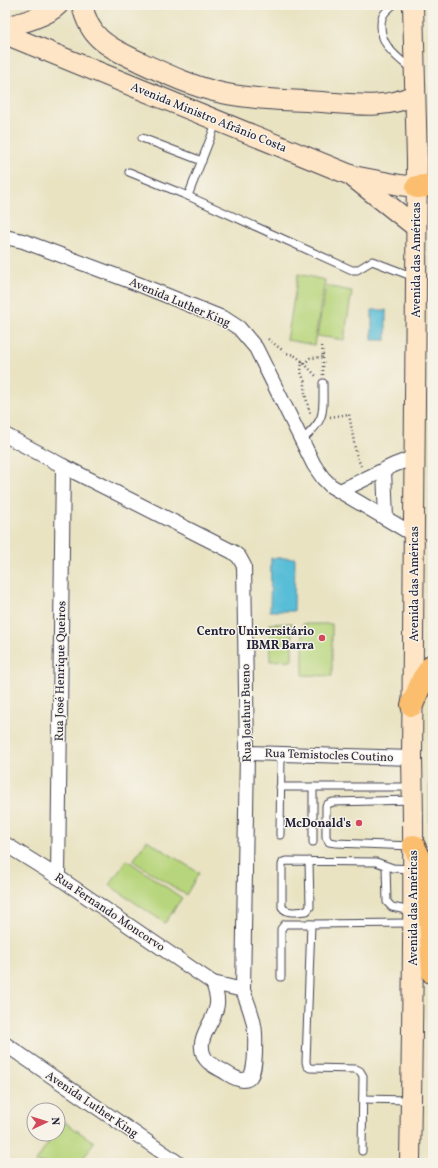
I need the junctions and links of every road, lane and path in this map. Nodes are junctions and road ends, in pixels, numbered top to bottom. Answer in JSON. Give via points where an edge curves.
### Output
{"nodes":[{"id":1,"x":58,"y":5,"type":"edge"},
{"id":2,"x":82,"y":5,"type":"edge"},
{"id":3,"x":393,"y":5,"type":"edge"},
{"id":4,"x":413,"y":5,"type":"edge"},
{"id":5,"x":5,"y":27,"type":"edge"},
{"id":6,"x":5,"y":34,"type":"edge"},
{"id":7,"x":414,"y":72,"type":"junction"},
{"id":8,"x":415,"y":94,"type":"junction"},
{"id":9,"x":217,"y":121,"type":"junction"},
{"id":10,"x":142,"y":138,"type":"dead end"},
{"id":11,"x":202,"y":161,"type":"junction"},
{"id":12,"x":129,"y":172,"type":"dead end"},
{"id":13,"x":353,"y":176,"type":"junction"},
{"id":14,"x":425,"y":186,"type":"edge"},
{"id":15,"x":188,"y":196,"type":"junction"},
{"id":16,"x":416,"y":227,"type":"junction"},
{"id":17,"x":5,"y":237,"type":"edge"},
{"id":18,"x":416,"y":278,"type":"junction"},
{"id":19,"x":248,"y":338,"type":"junction"},
{"id":20,"x":322,"y":346,"type":"dead end"},
{"id":21,"x":323,"y":357,"type":"junction"},
{"id":22,"x":304,"y":364,"type":"junction"},
{"id":23,"x":323,"y":383,"type":"junction"},
{"id":24,"x":349,"y":414,"type":"dead end"},
{"id":25,"x":5,"y":435,"type":"edge"},
{"id":26,"x":302,"y":440,"type":"junction"},
{"id":27,"x":415,"y":457,"type":"junction"},
{"id":28,"x":63,"y":466,"type":"junction"},
{"id":29,"x":384,"y":470,"type":"junction"},
{"id":30,"x":365,"y":479,"type":"junction"},
{"id":31,"x":340,"y":491,"type":"junction"},
{"id":32,"x":386,"y":518,"type":"junction"},
{"id":33,"x":414,"y":535,"type":"junction"},
{"id":34,"x":433,"y":665,"type":"edge"},
{"id":35,"x":412,"y":705,"type":"junction"},
{"id":36,"x":247,"y":753,"type":"junction"},
{"id":37,"x":281,"y":754,"type":"junction"},
{"id":38,"x":412,"y":758,"type":"junction"},
{"id":39,"x":280,"y":787,"type":"junction"},
{"id":40,"x":313,"y":787,"type":"junction"},
{"id":41,"x":412,"y":794,"type":"junction"},
{"id":42,"x":280,"y":835,"type":"dead end"},
{"id":43,"x":313,"y":842,"type":"dead end"},
{"id":44,"x":5,"y":844,"type":"edge"},
{"id":45,"x":414,"y":846,"type":"junction"},
{"id":46,"x":309,"y":861,"type":"junction"},
{"id":47,"x":386,"y":866,"type":"junction"},
{"id":48,"x":413,"y":869,"type":"junction"},
{"id":49,"x":58,"y":877,"type":"junction"},
{"id":50,"x":413,"y":917,"type":"junction"},
{"id":51,"x":311,"y":924,"type":"junction"},
{"id":52,"x":433,"y":973,"type":"edge"},
{"id":53,"x":281,"y":977,"type":"dead end"},
{"id":54,"x":213,"y":983,"type":"junction"},
{"id":55,"x":243,"y":990,"type":"junction"},
{"id":56,"x":5,"y":1044,"type":"edge"},
{"id":57,"x":363,"y":1099,"type":"junction"},
{"id":58,"x":411,"y":1100,"type":"junction"},
{"id":59,"x":362,"y":1151,"type":"dead end"},
{"id":60,"x":178,"y":1163,"type":"edge"},
{"id":61,"x":410,"y":1163,"type":"edge"}],
"edges":[{"from":1,"to":5,"type":"main road","via":[[40,16]]},
{"from":2,"to":8,"type":"main road","name":"Avenida Ministro Afrânio Costa","via":[[90,26],[112,48],[178,78],[221,93],[252,98],[362,104],[400,101]]},
{"from":3,"to":7,"type":"lane","via":[[384,14],[381,35],[396,57]]},
{"from":4,"to":7,"type":"main road","name":"Avenida das Américas"},
{"from":6,"to":9,"type":"main road","name":"Avenida Ministro Afrânio Costa"},
{"from":7,"to":8,"type":"main road","name":"Avenida das Américas"},
{"from":8,"to":14,"type":"main road","name":"Avenida das Américas"},
{"from":9,"to":11,"type":"lane"},
{"from":9,"to":13,"type":"main road","name":"Avenida Ministro Afrânio Costa"},
{"from":10,"to":11,"type":"lane"},
{"from":11,"to":15,"type":"lane"},
{"from":12,"to":15,"type":"lane"},
{"from":13,"to":14,"type":"main road","name":"Avenida Ministro Afrânio Costa","via":[[400,185]]},
{"from":13,"to":16,"type":"main road"},
{"from":14,"to":16,"type":"main road","name":"Avenida das Américas"},
{"from":15,"to":18,"type":"lane","via":[[352,270],[357,270],[372,261]]},
{"from":16,"to":18,"type":"main road","name":"Avenida das Américas"},
{"from":17,"to":19,"type":"street","name":"Avenida Luther King","via":[[23,241],[225,319]]},
{"from":18,"to":27,"type":"main road","name":"Avenida das Américas"},
{"from":19,"to":22,"type":"path","via":[[260,335],[286,353],[294,355]]},
{"from":19,"to":26,"type":"street","name":"Avenida Luther King","via":[[256,348]]},
{"from":20,"to":21,"type":"path"},
{"from":21,"to":22,"type":"path","via":[[310,358]]},
{"from":21,"to":23,"type":"path"},
{"from":22,"to":23,"type":"path"},
{"from":23,"to":26,"type":"lane","via":[[322,416],[314,429]]},
{"from":24,"to":30,"type":"path","via":[[356,454]]},
{"from":25,"to":28,"type":"street","name":"Rua Joathur Bueno"},
{"from":26,"to":31,"type":"street","name":"Avenida Luther King","via":[[323,478]]},
{"from":27,"to":29,"type":"street"},
{"from":27,"to":33,"type":"main road","name":"Avenida das Américas"},
{"from":28,"to":36,"type":"street","name":"Rua Joathur Bueno","via":[[239,557],[244,566]]},
{"from":28,"to":49,"type":"street","name":"Rua José Henrique Queiros"},
{"from":29,"to":30,"type":"street"},
{"from":29,"to":32,"type":"street"},
{"from":30,"to":31,"type":"street"},
{"from":31,"to":32,"type":"street","name":"Avenida Luther King"},
{"from":32,"to":33,"type":"street","name":"Avenida Luther King"},
{"from":33,"to":35,"type":"main road","name":"Avenida das Américas"},
{"from":34,"to":35,"type":"highway","via":[[423,679]]},
{"from":35,"to":38,"type":"main road","name":"Avenida das Américas"},
{"from":36,"to":37,"type":"street","name":"Rua Temistocles Coutino"},
{"from":36,"to":55,"type":"street","name":"Rua Joathur Bueno"},
{"from":37,"to":38,"type":"street","name":"Rua Temistocles Coutino"},
{"from":37,"to":39,"type":"lane"},
{"from":38,"to":41,"type":"main road","name":"Avenida das Américas"},
{"from":39,"to":40,"type":"lane"},
{"from":39,"to":42,"type":"lane"},
{"from":40,"to":41,"type":"lane"},
{"from":40,"to":43,"type":"lane"},
{"from":41,"to":45,"type":"main road","name":"Avenida das Américas"},
{"from":41,"to":45,"type":"lane","via":[[328,804],[326,837],[329,842],[336,843]]},
{"from":44,"to":49,"type":"street","name":"Rua Fernando Moncorvo"},
{"from":45,"to":48,"type":"main road","name":"Avenida das Américas"},
{"from":45,"to":52,"type":"highway","via":[[428,882]]},
{"from":46,"to":46,"type":"lane","via":[[283,862],[284,910],[307,911],[310,907]]},
{"from":46,"to":47,"type":"lane","via":[[376,862]]},
{"from":47,"to":48,"type":"lane"},
{"from":47,"to":50,"type":"lane","via":[[386,897],[389,906]]},
{"from":48,"to":50,"type":"main road","name":"Avenida das Américas"},
{"from":49,"to":54,"type":"street","name":"Rua Fernando Moncorvo"},
{"from":50,"to":51,"type":"lane"},
{"from":50,"to":58,"type":"main road","name":"Avenida das Américas"},
{"from":51,"to":53,"type":"lane","via":[[285,924],[281,929]]},
{"from":51,"to":57,"type":"lane","via":[[307,1066],[360,1071],[363,1076]]},
{"from":54,"to":55,"type":"street","name":"Rua Fernando Moncorvo"},
{"from":54,"to":55,"type":"street","via":[[217,1003],[202,1043],[204,1056],[232,1076],[244,1080],[253,1072],[255,1036],[252,1015]]},
{"from":56,"to":60,"type":"street","name":"Avenida Luther King"},
{"from":57,"to":58,"type":"lane"},
{"from":57,"to":59,"type":"lane"},
{"from":58,"to":61,"type":"main road","name":"Avenida das Américas"}]}
